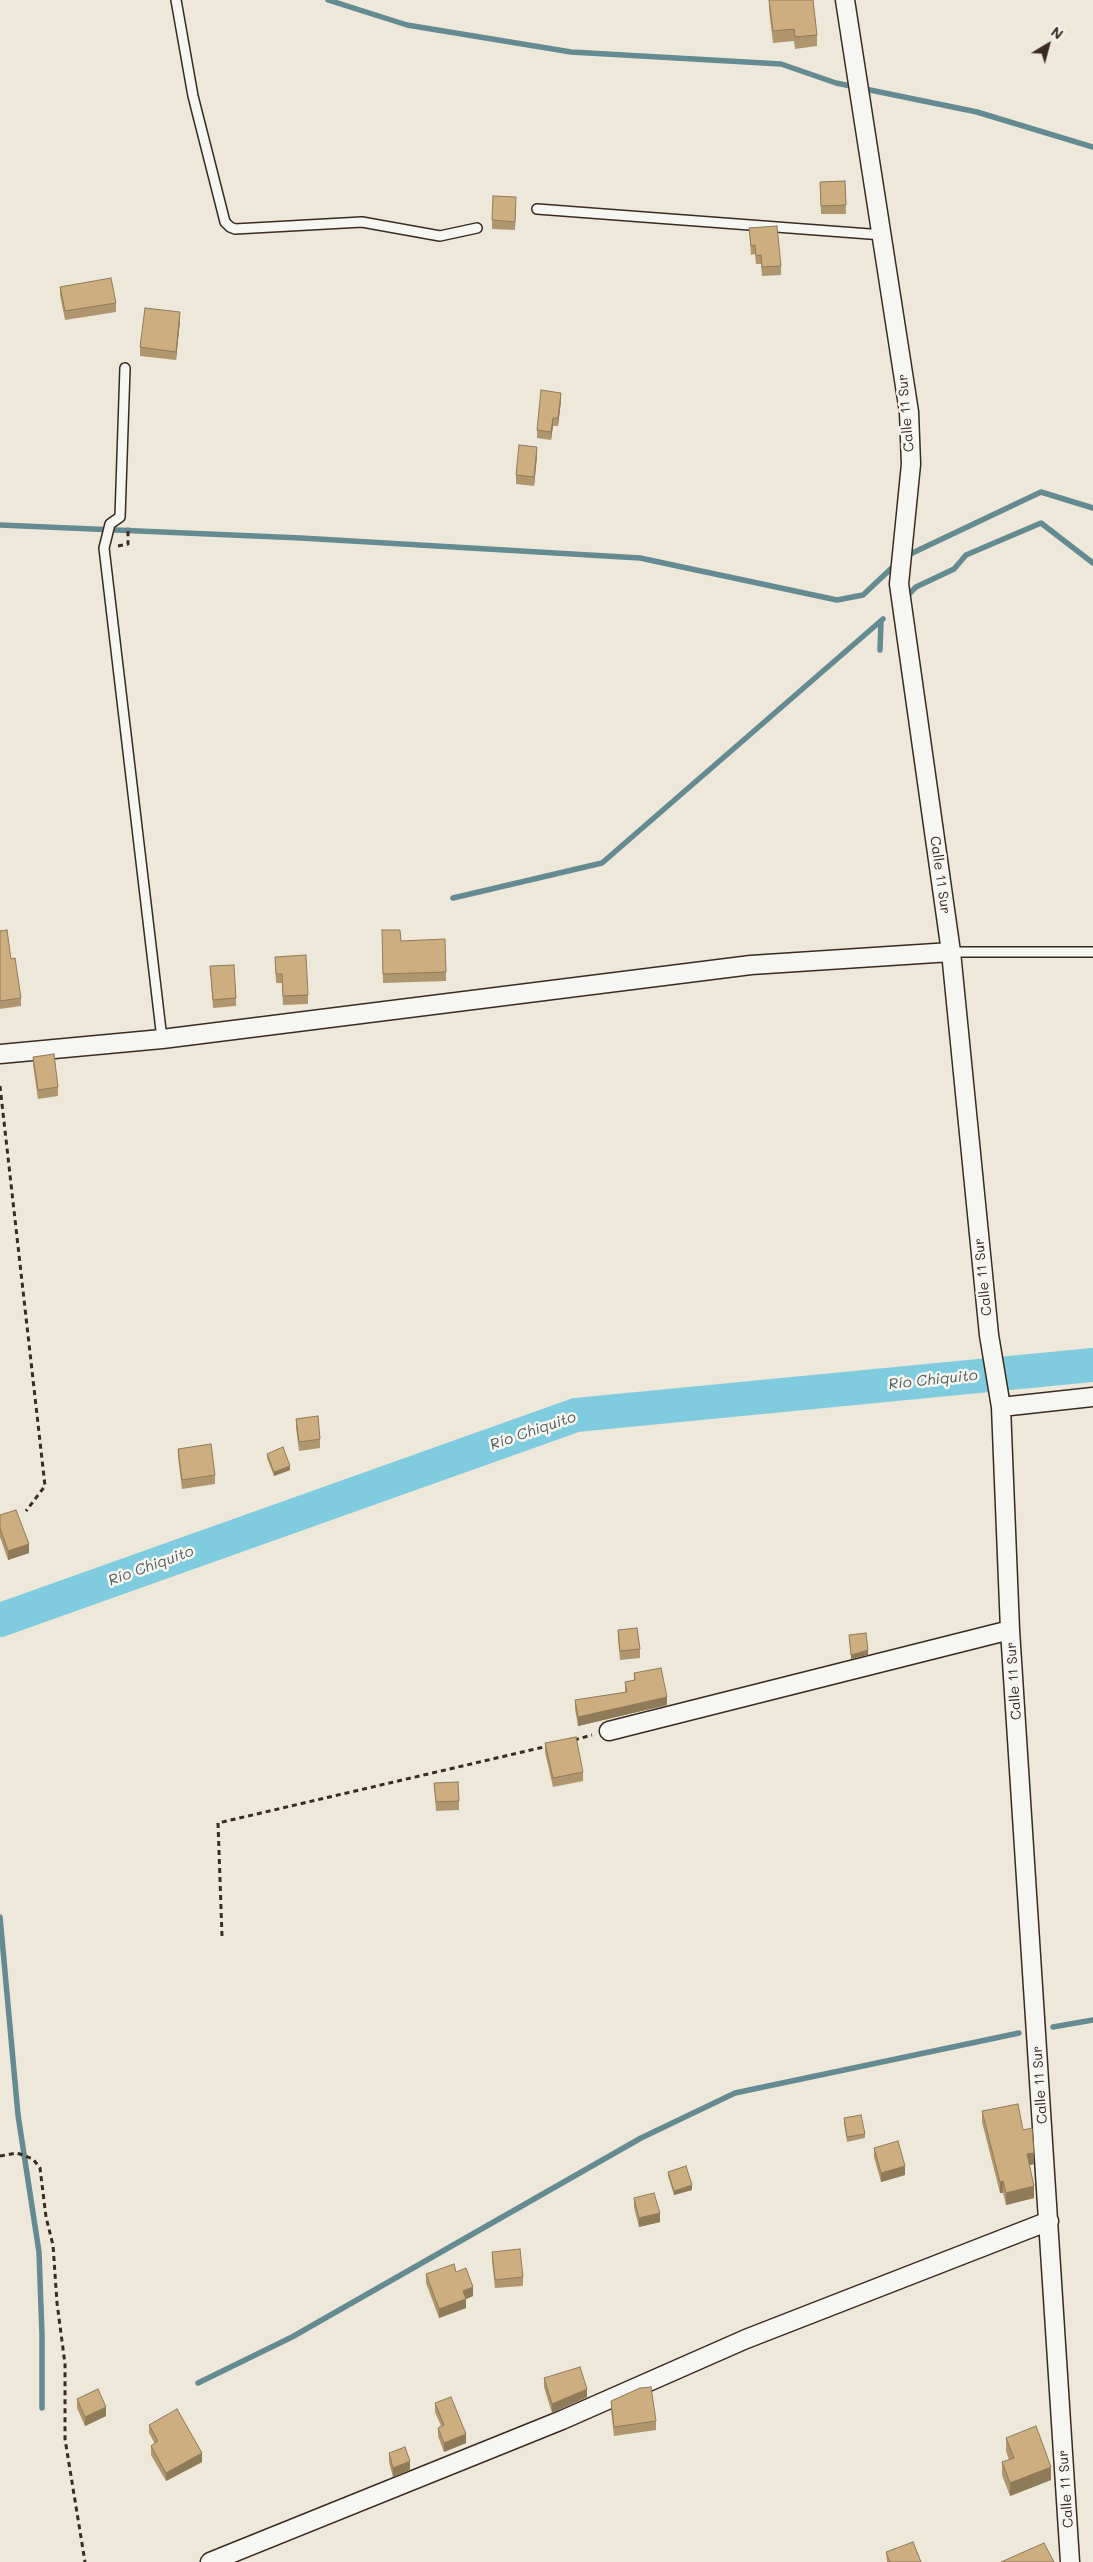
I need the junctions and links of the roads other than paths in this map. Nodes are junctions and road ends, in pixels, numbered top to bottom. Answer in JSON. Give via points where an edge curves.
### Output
{"nodes":[{"id":1,"x":176,"y":0,"type":"edge"},
{"id":2,"x":845,"y":0,"type":"edge"},
{"id":3,"x":537,"y":209,"type":"dead end"},
{"id":4,"x":477,"y":228,"type":"dead end"},
{"id":5,"x":883,"y":235,"type":"junction"},
{"id":6,"x":125,"y":368,"type":"dead end"},
{"id":7,"x":951,"y":952,"type":"junction"},
{"id":8,"x":1093,"y":952,"type":"edge"},
{"id":9,"x":162,"y":1039,"type":"junction"},
{"id":10,"x":0,"y":1054,"type":"edge"},
{"id":11,"x":1093,"y":1397,"type":"edge"},
{"id":12,"x":1000,"y":1399,"type":"junction"},
{"id":13,"x":1010,"y":1630,"type":"junction"},
{"id":14,"x":609,"y":1732,"type":"road end"},
{"id":15,"x":1049,"y":2221,"type":"junction"},
{"id":16,"x":210,"y":2562,"type":"edge"},
{"id":17,"x":1070,"y":2562,"type":"edge"}],
"edges":[{"from":1,"to":4,"type":"lane","via":[[193,96],[225,222],[230,227],[362,222],[440,236]]},
{"from":2,"to":5,"type":"street","name":"Calle 11 Sur"},
{"from":3,"to":5,"type":"lane"},
{"from":5,"to":7,"type":"street","name":"Calle 11 Sur","via":[[911,440],[899,584]]},
{"from":6,"to":9,"type":"lane","via":[[120,517],[112,522],[104,548]]},
{"from":7,"to":8,"type":"lane"},
{"from":7,"to":9,"type":"street","via":[[751,965]]},
{"from":7,"to":12,"type":"street","name":"Calle 11 Sur","via":[[989,1335]]},
{"from":9,"to":10,"type":"street"},
{"from":11,"to":12,"type":"street"},
{"from":12,"to":13,"type":"street","name":"Calle 11 Sur"},
{"from":13,"to":14,"type":"street"},
{"from":13,"to":15,"type":"street","name":"Calle 11 Sur"},
{"from":15,"to":16,"type":"street","via":[[746,2339],[562,2420]]},
{"from":15,"to":17,"type":"street","name":"Calle 11 Sur"}]}
